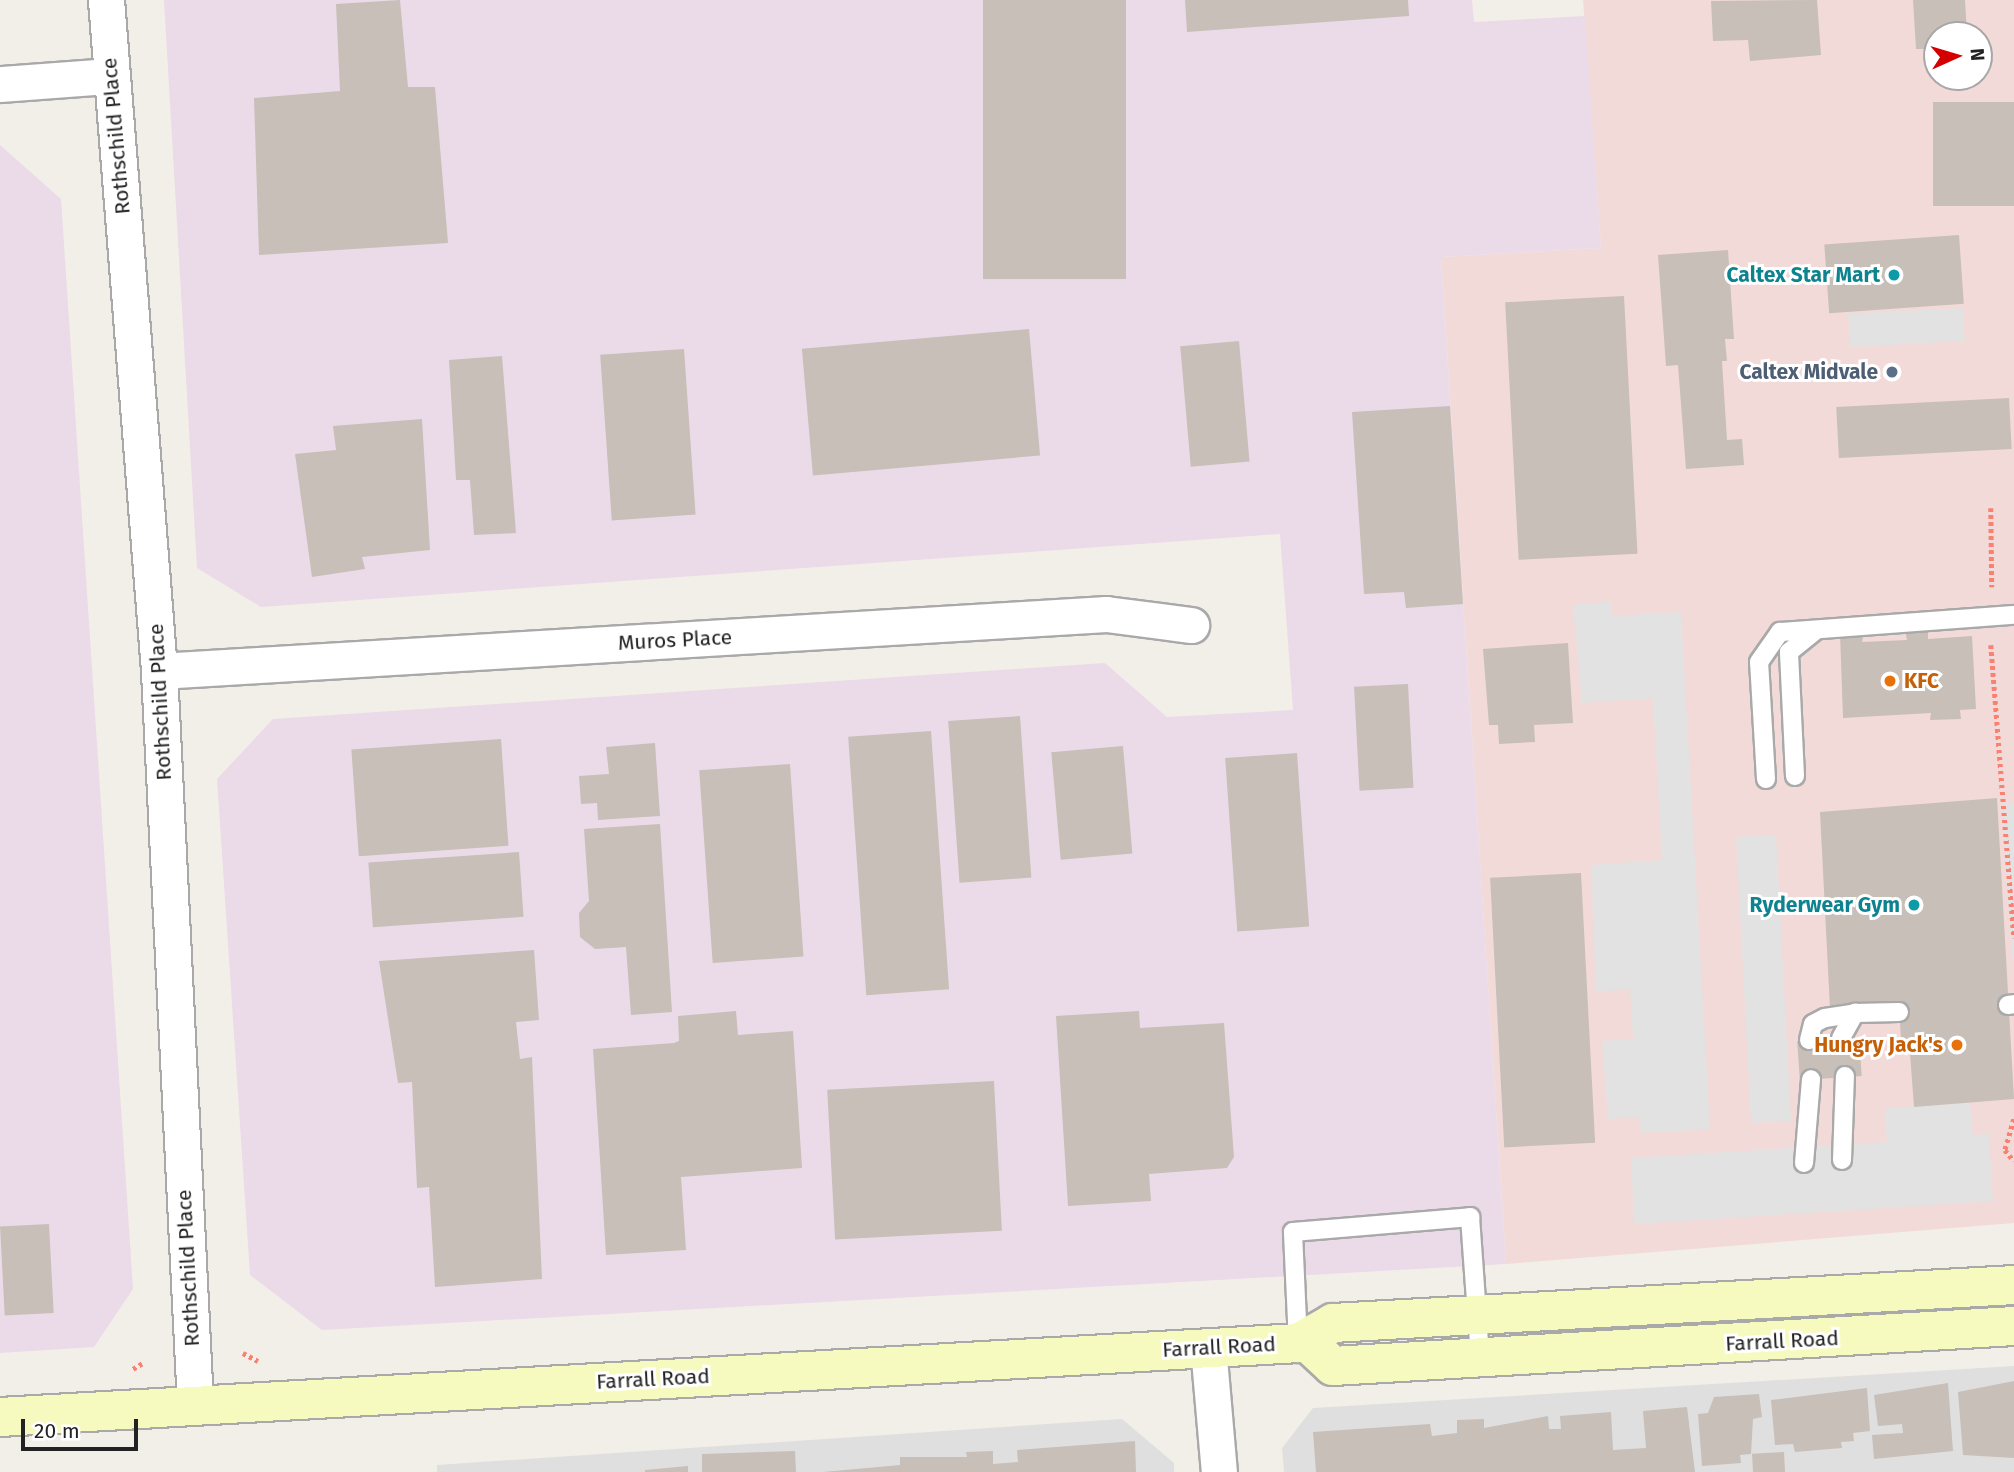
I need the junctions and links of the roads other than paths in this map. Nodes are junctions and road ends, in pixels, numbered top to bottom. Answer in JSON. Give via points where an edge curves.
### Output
{"nodes":[{"id":1,"x":106,"y":0,"type":"edge"},
{"id":2,"x":110,"y":76,"type":"junction"},
{"id":3,"x":0,"y":84,"type":"edge"},
{"id":4,"x":2014,"y":615,"type":"edge"},
{"id":5,"x":1191,"y":625,"type":"dead end"},
{"id":6,"x":1818,"y":629,"type":"junction"},
{"id":7,"x":159,"y":671,"type":"junction"},
{"id":8,"x":1795,"y":776,"type":"dead end"},
{"id":9,"x":1766,"y":779,"type":"dead end"},
{"id":10,"x":1899,"y":1012,"type":"dead end"},
{"id":11,"x":1854,"y":1013,"type":"junction"},
{"id":12,"x":1841,"y":1038,"type":"dead end"},
{"id":13,"x":1809,"y":1040,"type":"dead end"},
{"id":14,"x":1845,"y":1076,"type":"dead end"},
{"id":15,"x":1811,"y":1079,"type":"dead end"},
{"id":16,"x":1842,"y":1160,"type":"dead end"},
{"id":17,"x":1804,"y":1163,"type":"dead end"},
{"id":18,"x":2014,"y":1285,"type":"edge"},
{"id":19,"x":1477,"y":1315,"type":"junction"},
{"id":20,"x":2014,"y":1326,"type":"edge"},
{"id":21,"x":1303,"y":1342,"type":"junction"},
{"id":22,"x":1208,"y":1347,"type":"junction"},
{"id":23,"x":1480,"y":1357,"type":"junction"},
{"id":24,"x":195,"y":1404,"type":"junction"},
{"id":25,"x":0,"y":1417,"type":"edge"},
{"id":26,"x":1219,"y":1472,"type":"edge"}],
"edges":[{"from":1,"to":2,"type":"street","name":"Rothschild Place"},
{"from":2,"to":3,"type":"street"},
{"from":2,"to":7,"type":"street","name":"Rothschild Place"},
{"from":4,"to":6,"type":"lane"},
{"from":5,"to":7,"type":"street","name":"Muros Place","via":[[1106,614]]},
{"from":6,"to":8,"type":"lane","via":[[1788,652]]},
{"from":6,"to":9,"type":"lane","via":[[1780,632],[1759,662]]},
{"from":7,"to":24,"type":"street","name":"Rothschild Place"},
{"from":10,"to":11,"type":"lane"},
{"from":11,"to":12,"type":"lane"},
{"from":11,"to":13,"type":"lane","via":[[1813,1024]]},
{"from":14,"to":16,"type":"lane"},
{"from":15,"to":17,"type":"lane"},
{"from":18,"to":19,"type":"main road","name":"Farrall Road"},
{"from":19,"to":21,"type":"main road","name":"Farrall Road","via":[[1333,1322]]},
{"from":19,"to":21,"type":"lane","via":[[1470,1217],[1293,1232]]},
{"from":19,"to":23,"type":"lane"},
{"from":20,"to":23,"type":"main road","name":"Farrall Road"},
{"from":21,"to":22,"type":"main road","name":"Farrall Road"},
{"from":21,"to":23,"type":"main road","name":"Farrall Road","via":[[1333,1366]]},
{"from":22,"to":24,"type":"main road","name":"Farrall Road"},
{"from":22,"to":26,"type":"street"},
{"from":24,"to":25,"type":"main road","name":"Farrall Road"}]}
